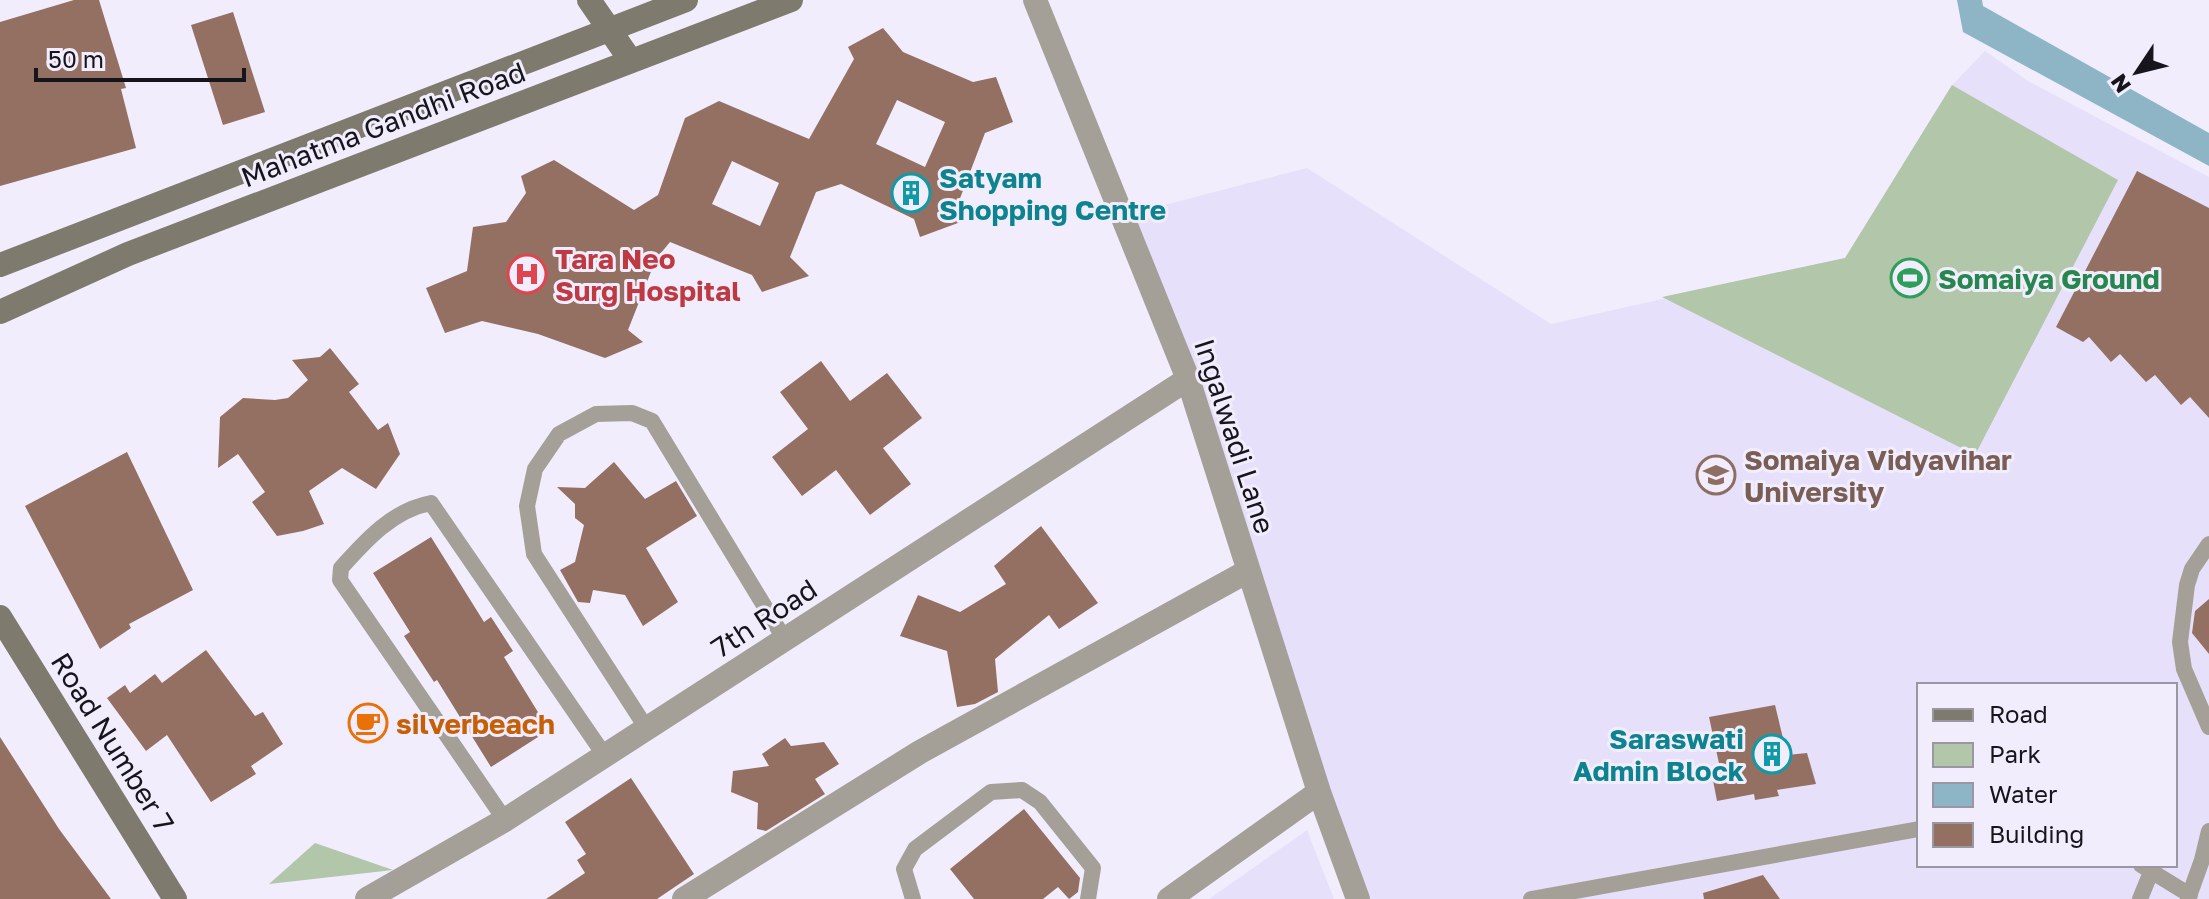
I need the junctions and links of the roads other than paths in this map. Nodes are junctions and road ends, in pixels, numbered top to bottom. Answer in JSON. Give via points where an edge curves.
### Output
{"nodes":[{"id":1,"x":589,"y":0,"type":"edge"},
{"id":2,"x":686,"y":0,"type":"edge"},
{"id":3,"x":791,"y":0,"type":"edge"},
{"id":4,"x":1035,"y":0,"type":"edge"},
{"id":5,"x":609,"y":31,"type":"junction"},
{"id":6,"x":631,"y":61,"type":"junction"},
{"id":7,"x":0,"y":265,"type":"edge"},
{"id":8,"x":0,"y":312,"type":"edge"},
{"id":9,"x":1188,"y":379,"type":"junction"},
{"id":10,"x":2209,"y":544,"type":"edge"},
{"id":11,"x":1248,"y":571,"type":"junction"},
{"id":12,"x":1,"y":621,"type":"edge"},
{"id":13,"x":785,"y":640,"type":"junction"},
{"id":14,"x":2209,"y":727,"type":"edge"},
{"id":15,"x":647,"y":729,"type":"junction"},
{"id":16,"x":605,"y":756,"type":"junction"},
{"id":17,"x":1319,"y":792,"type":"junction"},
{"id":18,"x":505,"y":820,"type":"junction"},
{"id":19,"x":1917,"y":829,"type":"edge"},
{"id":20,"x":2209,"y":831,"type":"edge"},
{"id":21,"x":2146,"y":868,"type":"edge"},
{"id":22,"x":2189,"y":897,"type":"edge"},
{"id":23,"x":175,"y":899,"type":"edge"},
{"id":24,"x":367,"y":899,"type":"edge"},
{"id":25,"x":684,"y":899,"type":"edge"},
{"id":26,"x":913,"y":899,"type":"edge"},
{"id":27,"x":1088,"y":899,"type":"edge"},
{"id":28,"x":1169,"y":899,"type":"edge"},
{"id":29,"x":1358,"y":899,"type":"edge"},
{"id":30,"x":1531,"y":899,"type":"edge"},
{"id":31,"x":2140,"y":899,"type":"edge"}],
"edges":[{"from":1,"to":5,"type":"street"},
{"from":2,"to":5,"type":"street","name":"Mahatma Gandhi Road"},
{"from":3,"to":6,"type":"street","name":"Mahatma Gandhi Road"},
{"from":4,"to":9,"type":"street","name":"Ingalwadi Lane"},
{"from":5,"to":6,"type":"street"},
{"from":5,"to":7,"type":"street","name":"Mahatma Gandhi Road"},
{"from":6,"to":8,"type":"street","name":"Mahatma Gandhi Road","via":[[128,254]]},
{"from":9,"to":11,"type":"street","name":"Ingalwadi Lane"},
{"from":9,"to":13,"type":"street","name":"7th Road"},
{"from":10,"to":14,"type":"lane","via":[[2187,585],[2180,642],[2184,669]]},
{"from":11,"to":17,"type":"street","name":"Ingalwadi Lane"},
{"from":11,"to":25,"type":"street","via":[[920,752]]},
{"from":12,"to":23,"type":"street","name":"Road Number 7"},
{"from":13,"to":15,"type":"street","name":"7th Road"},
{"from":13,"to":15,"type":"lane","via":[[652,421],[632,413],[596,414],[559,434],[535,469],[527,506],[534,554]]},
{"from":15,"to":16,"type":"street","name":"7th Road"},
{"from":16,"to":18,"type":"street","name":"7th Road"},
{"from":16,"to":18,"type":"lane","via":[[431,503],[414,506],[372,534],[341,568],[340,580]]},
{"from":17,"to":28,"type":"street"},
{"from":17,"to":29,"type":"street","name":"Ingalwadi Lane"},
{"from":18,"to":24,"type":"street","name":"7th Road"},
{"from":19,"to":30,"type":"lane"},
{"from":20,"to":22,"type":"lane"},
{"from":21,"to":22,"type":"lane"},
{"from":21,"to":31,"type":"lane"},
{"from":26,"to":27,"type":"lane","via":[[904,869],[915,849],[991,792],[1022,790],[1040,802],[1093,868]]}]}
